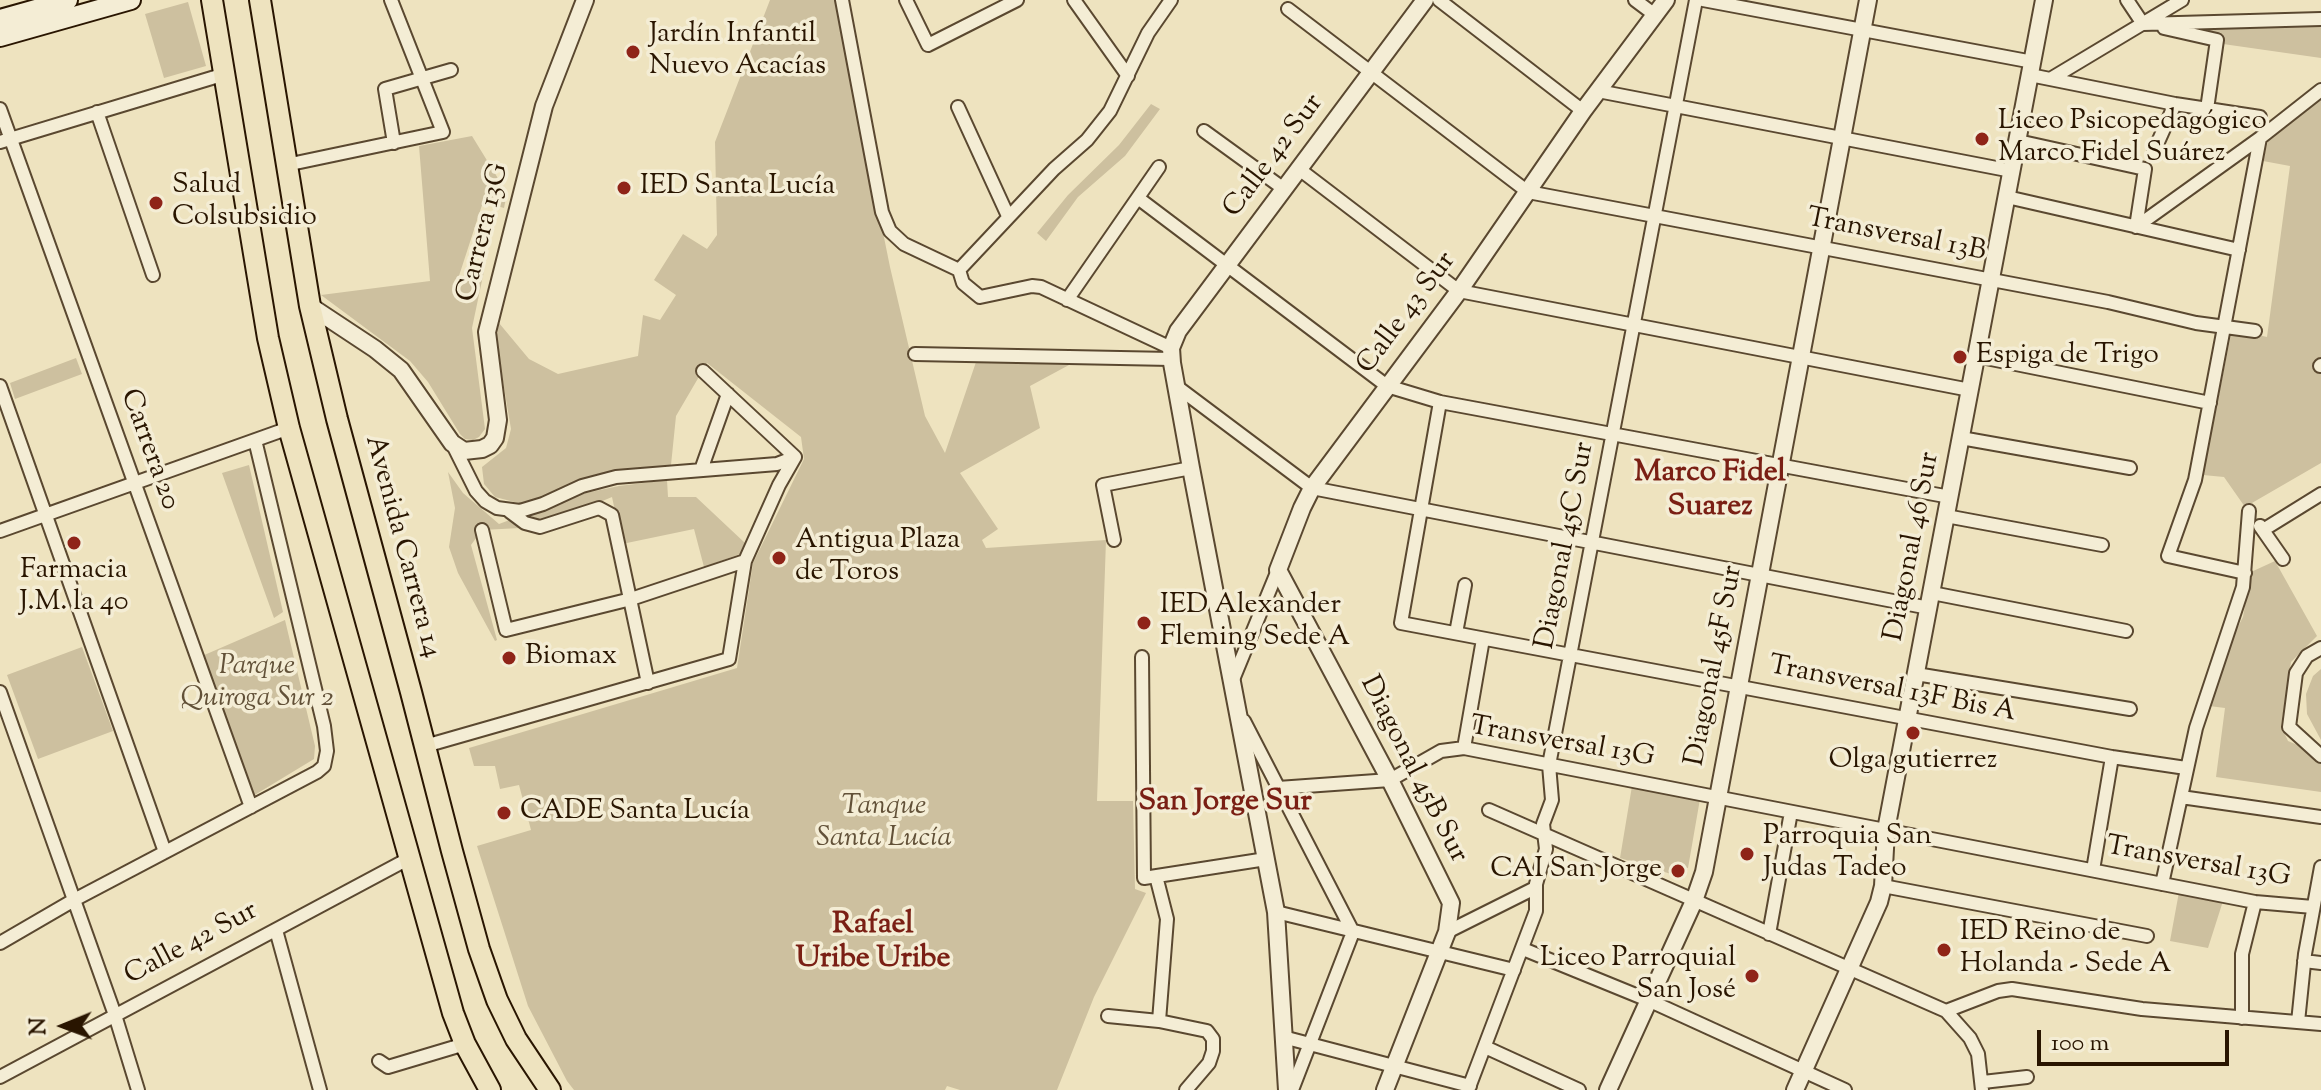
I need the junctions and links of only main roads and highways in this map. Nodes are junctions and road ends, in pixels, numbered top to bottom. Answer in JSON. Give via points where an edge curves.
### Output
{"nodes":[{"id":1,"x":68,"y":0,"type":"edge"},
{"id":2,"x":131,"y":0,"type":"edge"},
{"id":3,"x":212,"y":0,"type":"edge"},
{"id":4,"x":250,"y":0,"type":"edge"},
{"id":5,"x":260,"y":0,"type":"edge"},
{"id":6,"x":0,"y":19,"type":"edge"},
{"id":7,"x":0,"y":37,"type":"edge"},
{"id":8,"x":286,"y":165,"type":"junction"},
{"id":9,"x":490,"y":1090,"type":"edge"},
{"id":10,"x":550,"y":1090,"type":"edge"}],
"edges":[{"from":1,"to":6,"type":"main road"},
{"from":2,"to":7,"type":"main road"},
{"from":3,"to":9,"type":"main road","via":[[268,338],[289,428],[453,1013]]},
{"from":4,"to":8,"type":"main road"},
{"from":5,"to":8,"type":"main road","name":"Avenida Carrera 14"},
{"from":8,"to":10,"type":"main road","name":"Avenida Carrera 14","via":[[310,306],[337,419],[452,851],[489,978],[516,1039]]}]}
